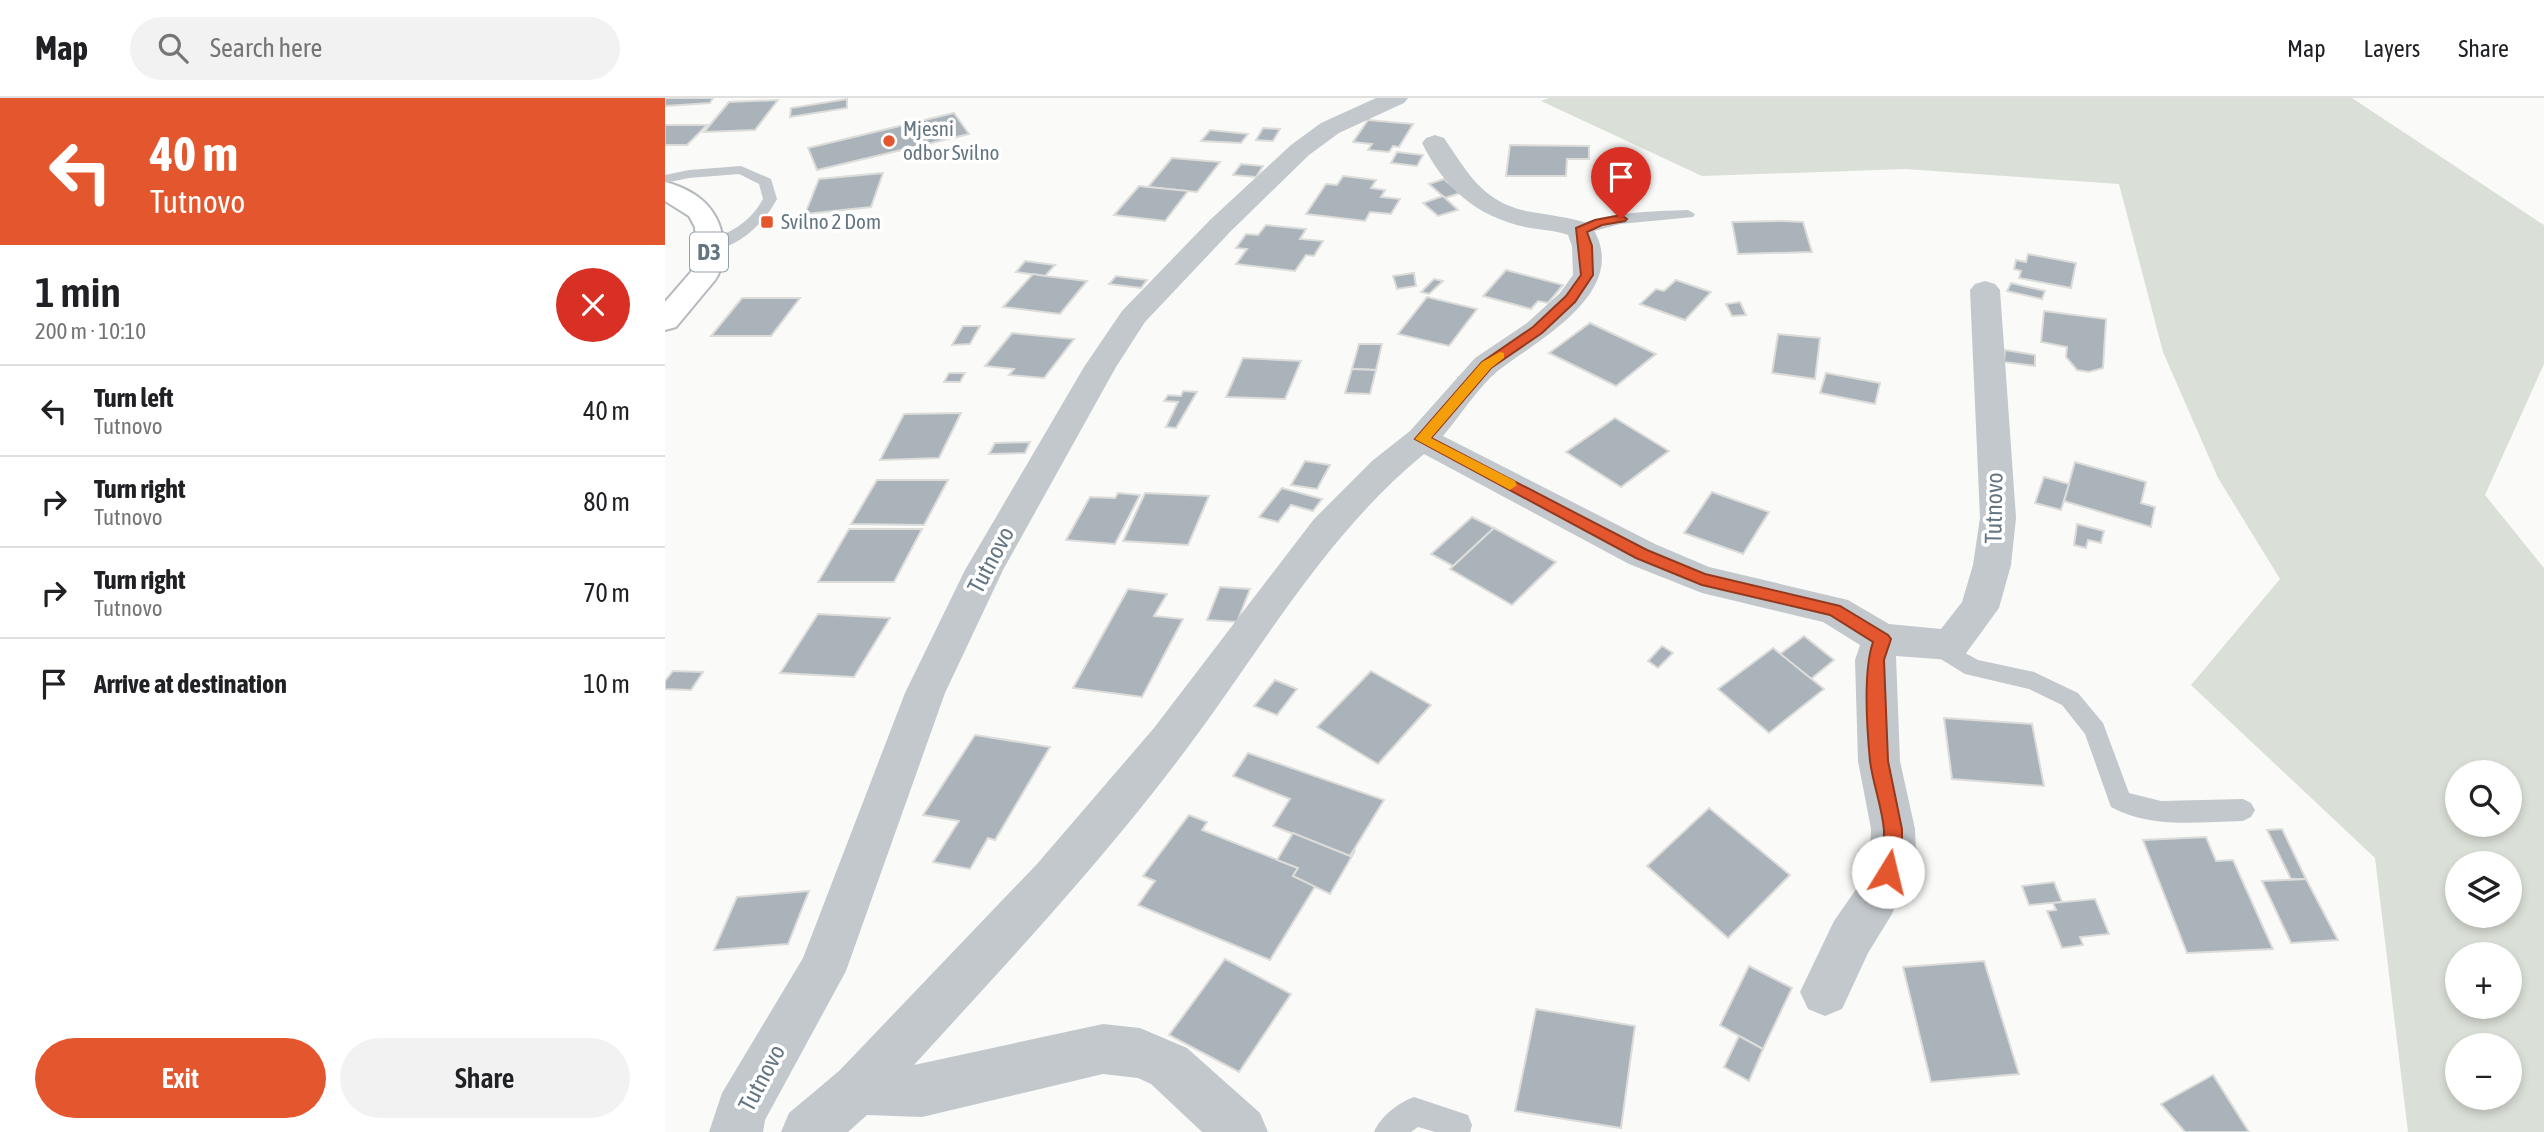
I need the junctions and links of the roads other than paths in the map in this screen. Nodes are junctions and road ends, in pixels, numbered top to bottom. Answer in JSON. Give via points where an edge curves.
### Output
{"nodes":[{"id":1,"x":1396,"y":98,"type":"edge"},
{"id":2,"x":1435,"y":143,"type":"dead end"},
{"id":3,"x":665,"y":179,"type":"edge"},
{"id":4,"x":665,"y":190,"type":"edge"},
{"id":5,"x":1688,"y":214,"type":"dead end"},
{"id":6,"x":1580,"y":230,"type":"junction"},
{"id":7,"x":710,"y":246,"type":"junction"},
{"id":8,"x":1985,"y":290,"type":"dead end"},
{"id":9,"x":665,"y":321,"type":"edge"},
{"id":10,"x":1422,"y":439,"type":"junction"},
{"id":11,"x":1882,"y":639,"type":"junction"},
{"id":12,"x":1934,"y":644,"type":"junction"},
{"id":13,"x":2243,"y":810,"type":"dead end"},
{"id":14,"x":1825,"y":992,"type":"dead end"},
{"id":15,"x":857,"y":1089,"type":"junction"},
{"id":16,"x":1458,"y":1125,"type":"dead end"},
{"id":17,"x":736,"y":1132,"type":"edge"},
{"id":18,"x":808,"y":1132,"type":"edge"},
{"id":19,"x":1241,"y":1132,"type":"edge"},
{"id":20,"x":1389,"y":1132,"type":"edge"}],
"edges":[{"from":1,"to":17,"type":"street","name":"Tutnovo","via":[[1330,128],[1300,150],[1133,317],[1100,367],[984,570],[925,693],[822,971],[741,1112]]},
{"from":2,"to":6,"type":"street","via":[[1450,171],[1468,191],[1495,209]]},
{"from":3,"to":7,"type":"lane","via":[[741,170],[766,182],[770,199],[754,226]]},
{"from":4,"to":7,"type":"main road","number":"D3","via":[[699,211],[709,227]]},
{"from":5,"to":6,"type":"lane","via":[[1599,222]]},
{"from":6,"to":10,"type":"street","via":[[1587,275],[1570,299],[1538,330],[1486,365]]},
{"from":7,"to":9,"type":"main road","number":"D3","via":[[705,274]]},
{"from":8,"to":12,"type":"street","name":"Tutnovo","via":[[1998,485],[1993,553],[1980,608],[1950,645]]},
{"from":10,"to":11,"type":"street","name":"Tutnovo","via":[[1654,559],[1702,579],[1834,610]]},
{"from":10,"to":15,"type":"street","via":[[1384,469],[1327,528],[1169,740],[1053,879]]},
{"from":11,"to":12,"type":"street","name":"Tutnovo"},
{"from":11,"to":14,"type":"street","via":[[1875,660],[1879,761],[1893,851],[1876,899],[1851,937]]},
{"from":12,"to":13,"type":"lane","via":[[1973,668],[2034,681],[2070,699],[2095,730],[2119,800],[2128,807]]},
{"from":15,"to":18,"type":"street"},
{"from":15,"to":19,"type":"street","via":[[922,1091],[1103,1049],[1140,1054],[1169,1066]]},
{"from":16,"to":20,"type":"lane","via":[[1414,1111]]}]}
